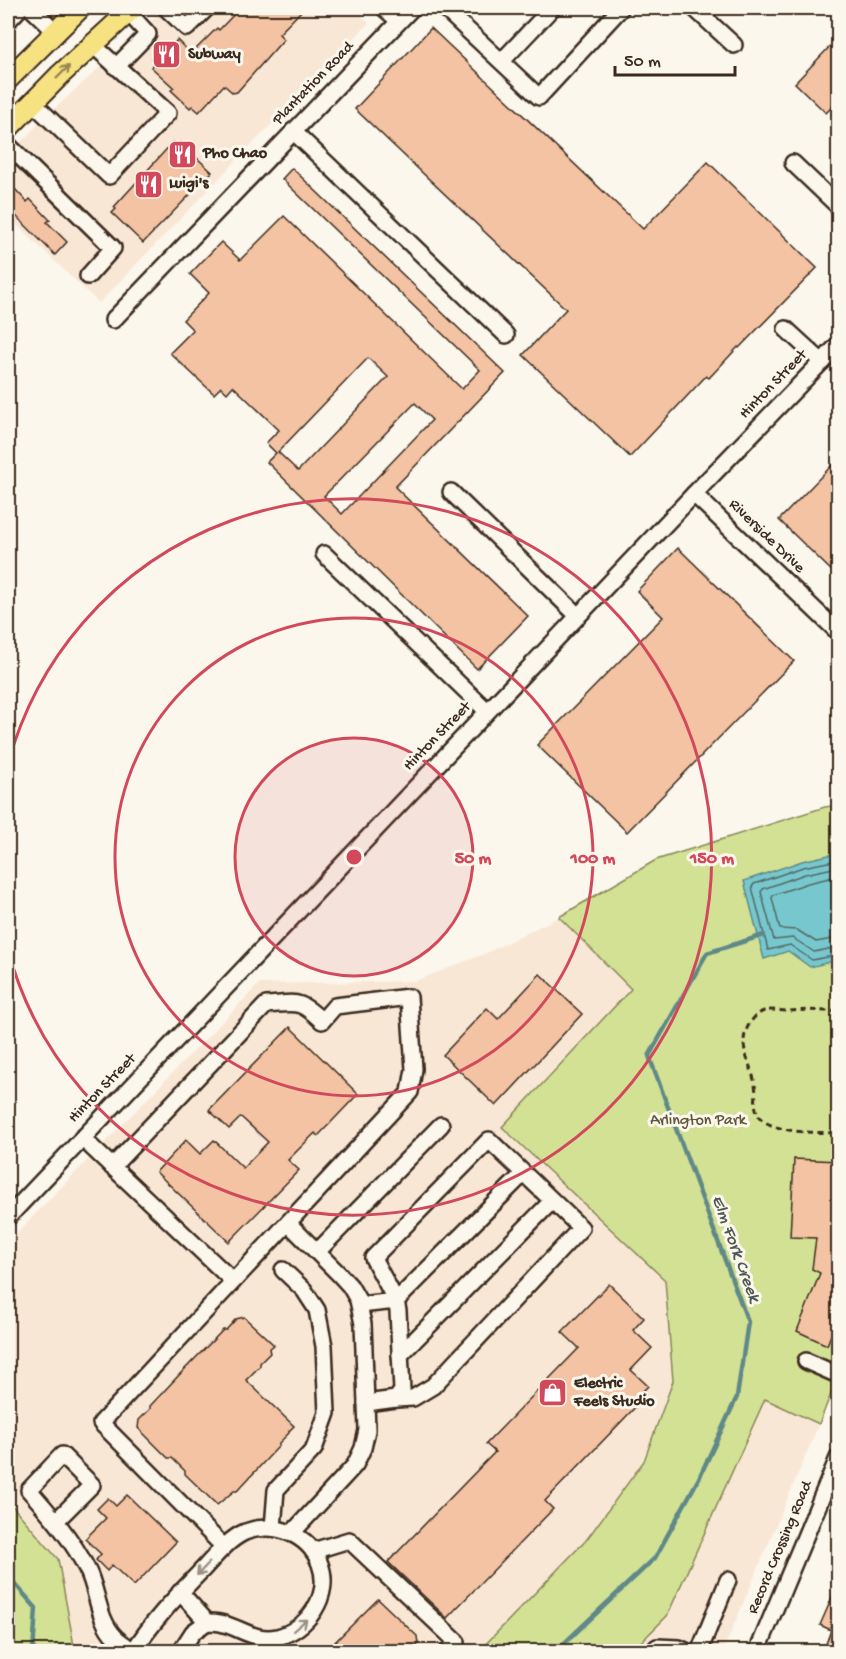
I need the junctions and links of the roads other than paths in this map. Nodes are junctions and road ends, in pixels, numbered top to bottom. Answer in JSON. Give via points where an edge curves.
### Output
{"nodes":[{"id":1,"x":21,"y":8,"type":"edge"},
{"id":2,"x":31,"y":8,"type":"edge"},
{"id":3,"x":80,"y":8,"type":"edge"},
{"id":4,"x":166,"y":8,"type":"edge"},
{"id":5,"x":207,"y":8,"type":"edge"},
{"id":6,"x":384,"y":8,"type":"edge"},
{"id":7,"x":412,"y":8,"type":"edge"},
{"id":8,"x":444,"y":8,"type":"edge"},
{"id":9,"x":552,"y":8,"type":"edge"},
{"id":10,"x":621,"y":8,"type":"edge"},
{"id":11,"x":694,"y":8,"type":"edge"},
{"id":12,"x":130,"y":10,"type":"edge"},
{"id":13,"x":8,"y":21,"type":"edge"},
{"id":14,"x":399,"y":21,"type":"junction"},
{"id":15,"x":55,"y":31,"type":"junction"},
{"id":16,"x":92,"y":44,"type":"junction"},
{"id":17,"x":734,"y":45,"type":"dead end"},
{"id":18,"x":502,"y":61,"type":"junction"},
{"id":19,"x":116,"y":67,"type":"junction"},
{"id":20,"x":8,"y":80,"type":"edge"},
{"id":21,"x":33,"y":103,"type":"junction"},
{"id":22,"x":8,"y":128,"type":"edge"},
{"id":23,"x":293,"y":131,"type":"junction"},
{"id":24,"x":8,"y":145,"type":"edge"},
{"id":25,"x":793,"y":163,"type":"dead end"},
{"id":26,"x":838,"y":206,"type":"edge"},
{"id":27,"x":88,"y":276,"type":"dead end"},
{"id":28,"x":115,"y":318,"type":"dead end"},
{"id":29,"x":786,"y":329,"type":"dead end"},
{"id":30,"x":506,"y":335,"type":"dead end"},
{"id":31,"x":838,"y":345,"type":"edge"},
{"id":32,"x":822,"y":362,"type":"junction"},
{"id":33,"x":451,"y":492,"type":"dead end"},
{"id":34,"x":694,"y":494,"type":"junction"},
{"id":35,"x":324,"y":554,"type":"dead end"},
{"id":36,"x":578,"y":616,"type":"junction"},
{"id":37,"x":838,"y":632,"type":"edge"},
{"id":38,"x":487,"y":711,"type":"junction"},
{"id":39,"x":441,"y":1125,"type":"dead end"},
{"id":40,"x":82,"y":1138,"type":"junction"},
{"id":41,"x":112,"y":1167,"type":"junction"},
{"id":42,"x":524,"y":1173,"type":"junction"},
{"id":43,"x":552,"y":1201,"type":"junction"},
{"id":44,"x":8,"y":1217,"type":"edge"},
{"id":45,"x":288,"y":1223,"type":"junction"},
{"id":46,"x":317,"y":1252,"type":"junction"},
{"id":47,"x":283,"y":1270,"type":"dead end"},
{"id":48,"x":233,"y":1281,"type":"junction"},
{"id":49,"x":396,"y":1301,"type":"junction"},
{"id":50,"x":360,"y":1305,"type":"junction"},
{"id":51,"x":400,"y":1355,"type":"junction"},
{"id":52,"x":806,"y":1361,"type":"dead end"},
{"id":53,"x":838,"y":1375,"type":"edge"},
{"id":54,"x":396,"y":1399,"type":"junction"},
{"id":55,"x":366,"y":1403,"type":"junction"},
{"id":56,"x":838,"y":1458,"type":"edge"},
{"id":57,"x":56,"y":1521,"type":"dead end"},
{"id":58,"x":273,"y":1528,"type":"junction"},
{"id":59,"x":292,"y":1533,"type":"junction"},
{"id":60,"x":224,"y":1547,"type":"junction"},
{"id":61,"x":313,"y":1551,"type":"junction"},
{"id":62,"x":728,"y":1580,"type":"dead end"},
{"id":63,"x":180,"y":1592,"type":"junction"},
{"id":64,"x":207,"y":1622,"type":"junction"},
{"id":65,"x":133,"y":1651,"type":"edge"},
{"id":66,"x":180,"y":1652,"type":"edge"},
{"id":67,"x":447,"y":1652,"type":"edge"},
{"id":68,"x":652,"y":1652,"type":"edge"},
{"id":69,"x":687,"y":1652,"type":"edge"},
{"id":70,"x":699,"y":1652,"type":"edge"},
{"id":71,"x":757,"y":1652,"type":"edge"}],
"edges":[{"from":1,"to":13,"type":"street"},
{"from":2,"to":15,"type":"street"},
{"from":3,"to":15,"type":"main road"},
{"from":4,"to":5,"type":"street","via":[[187,28]]},
{"from":6,"to":14,"type":"street"},
{"from":7,"to":14,"type":"street","name":"Plantation Road"},
{"from":8,"to":18,"type":"street"},
{"from":9,"to":18,"type":"street"},
{"from":10,"to":18,"type":"street","via":[[539,97]]},
{"from":11,"to":17,"type":"street"},
{"from":12,"to":16,"type":"main road"},
{"from":12,"to":19,"type":"street","via":[[148,34]]},
{"from":14,"to":23,"type":"street","name":"Plantation Road"},
{"from":15,"to":20,"type":"main road"},
{"from":16,"to":19,"type":"street"},
{"from":21,"to":16,"type":"main road","one_way":true},
{"from":19,"to":21,"type":"street","via":[[168,113],[109,176]]},
{"from":21,"to":22,"type":"main road"},
{"from":23,"to":28,"type":"street","name":"Plantation Road"},
{"from":23,"to":30,"type":"street"},
{"from":24,"to":27,"type":"street","via":[[113,248]]},
{"from":25,"to":26,"type":"street"},
{"from":29,"to":32,"type":"street"},
{"from":31,"to":32,"type":"street","name":"Hinton Street"},
{"from":32,"to":34,"type":"street","name":"Hinton Street"},
{"from":33,"to":36,"type":"street"},
{"from":34,"to":36,"type":"street","name":"Hinton Street"},
{"from":34,"to":37,"type":"street","name":"Riverside Drive"},
{"from":35,"to":38,"type":"street"},
{"from":36,"to":38,"type":"street","name":"Hinton Street"},
{"from":38,"to":40,"type":"street","name":"Hinton Street"},
{"from":39,"to":46,"type":"street"},
{"from":40,"to":41,"type":"street"},
{"from":40,"to":44,"type":"street","name":"Hinton Street"},
{"from":41,"to":45,"type":"street","via":[[266,1005],[305,1005],[322,1021],[335,1006],[409,997],[414,1069],[410,1092]]},
{"from":41,"to":48,"type":"street"},
{"from":42,"to":43,"type":"street"},
{"from":42,"to":49,"type":"street"},
{"from":42,"to":49,"type":"street","via":[[489,1140],[373,1258]]},
{"from":43,"to":51,"type":"street"},
{"from":43,"to":54,"type":"street","via":[[581,1228],[434,1386],[413,1398]]},
{"from":45,"to":46,"type":"street"},
{"from":45,"to":48,"type":"street"},
{"from":46,"to":50,"type":"street","via":[[350,1286]]},
{"from":47,"to":58,"type":"street","via":[[318,1310],[327,1413],[314,1449],[276,1490]]},
{"from":48,"to":60,"type":"street","via":[[101,1423]]},
{"from":49,"to":50,"type":"street"},
{"from":49,"to":51,"type":"street"},
{"from":50,"to":55,"type":"street"},
{"from":51,"to":54,"type":"street","via":[[402,1391]]},
{"from":52,"to":53,"type":"street"},
{"from":54,"to":55,"type":"street"},
{"from":55,"to":59,"type":"street","via":[[367,1430],[355,1465]]},
{"from":56,"to":71,"type":"street","name":"Record Crossing Road"},
{"from":57,"to":65,"type":"street","via":[[88,1570],[105,1624]]},
{"from":58,"to":59,"type":"street"},
{"from":58,"to":60,"type":"street","via":[[242,1533]]},
{"from":59,"to":61,"type":"street"},
{"from":60,"to":63,"type":"street","one_way":true},
{"from":64,"to":61,"type":"street","one_way":true,"via":[[222,1623],[256,1637],[273,1638],[303,1625],[321,1598],[321,1565]]},
{"from":61,"to":67,"type":"street","via":[[349,1540],[457,1642]]},
{"from":62,"to":70,"type":"street"},
{"from":63,"to":64,"type":"street"},
{"from":63,"to":65,"type":"street","via":[[155,1618]]},
{"from":64,"to":66,"type":"street","via":[[193,1632]]},
{"from":68,"to":69,"type":"street","via":[[657,1647]]}]}
